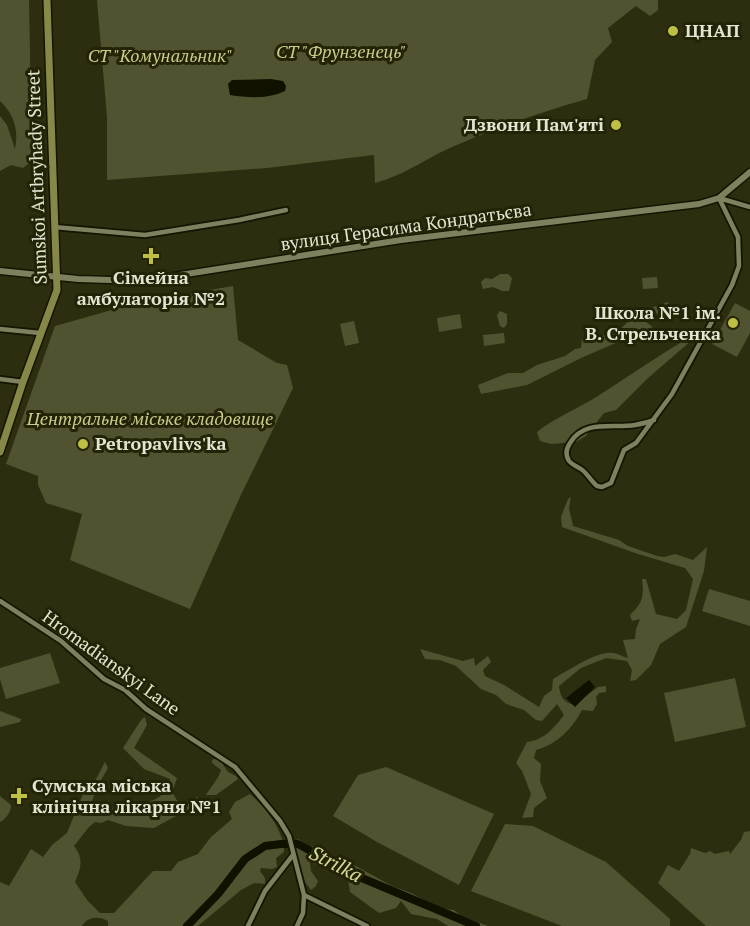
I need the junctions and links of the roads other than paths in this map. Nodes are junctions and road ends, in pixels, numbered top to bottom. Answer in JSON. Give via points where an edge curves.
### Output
{"nodes":[{"id":1,"x":47,"y":0,"type":"edge"},
{"id":2,"x":750,"y":172,"type":"edge"},
{"id":3,"x":719,"y":198,"type":"junction"},
{"id":4,"x":750,"y":207,"type":"edge"},
{"id":5,"x":286,"y":210,"type":"dead end"},
{"id":6,"x":54,"y":227,"type":"junction"},
{"id":7,"x":0,"y":271,"type":"edge"},
{"id":8,"x":57,"y":275,"type":"junction"},
{"id":9,"x":0,"y":328,"type":"edge"},
{"id":10,"x":40,"y":333,"type":"junction"},
{"id":11,"x":0,"y":379,"type":"edge"},
{"id":12,"x":23,"y":382,"type":"junction"},
{"id":13,"x":654,"y":420,"type":"junction"},
{"id":14,"x":0,"y":452,"type":"edge"},
{"id":15,"x":0,"y":601,"type":"edge"},
{"id":16,"x":293,"y":852,"type":"junction"},
{"id":17,"x":304,"y":895,"type":"junction"},
{"id":18,"x":248,"y":926,"type":"edge"},
{"id":19,"x":297,"y":926,"type":"edge"},
{"id":20,"x":367,"y":926,"type":"edge"}],
"edges":[{"from":1,"to":6,"type":"main road","name":"Sumskoi Artbryhady Street"},
{"from":2,"to":3,"type":"main road","name":"вулиця Герасима Кондратьєва"},
{"from":3,"to":4,"type":"street"},
{"from":3,"to":8,"type":"main road","name":"вулиця Герасима Кондратьєва","via":[[681,207],[401,240],[142,281]]},
{"from":3,"to":13,"type":"street","via":[[738,237],[739,266],[701,345]]},
{"from":5,"to":6,"type":"street","via":[[145,235]]},
{"from":6,"to":8,"type":"main road","name":"Sumskoi Artbryhady Street"},
{"from":7,"to":8,"type":"main road","name":"вулиця Герасима Кондратьєва"},
{"from":8,"to":10,"type":"main road","name":"Sumskoi Artbryhady Street","via":[[57,290]]},
{"from":9,"to":10,"type":"street"},
{"from":10,"to":12,"type":"main road","name":"Sumskoi Artbryhady Street"},
{"from":11,"to":12,"type":"street"},
{"from":12,"to":14,"type":"main road","name":"Sumskoi Artbryhady Street"},
{"from":13,"to":13,"type":"street","via":[[588,429],[571,441],[566,450],[568,459],[597,486],[606,486],[614,479],[624,450],[636,443]]},
{"from":15,"to":16,"type":"street","name":"Hromadianskyi Lane","via":[[61,641],[146,709],[235,767],[280,821]]},
{"from":16,"to":17,"type":"street"},
{"from":16,"to":18,"type":"street","via":[[265,891]]},
{"from":17,"to":19,"type":"street"},
{"from":17,"to":20,"type":"street"}]}
